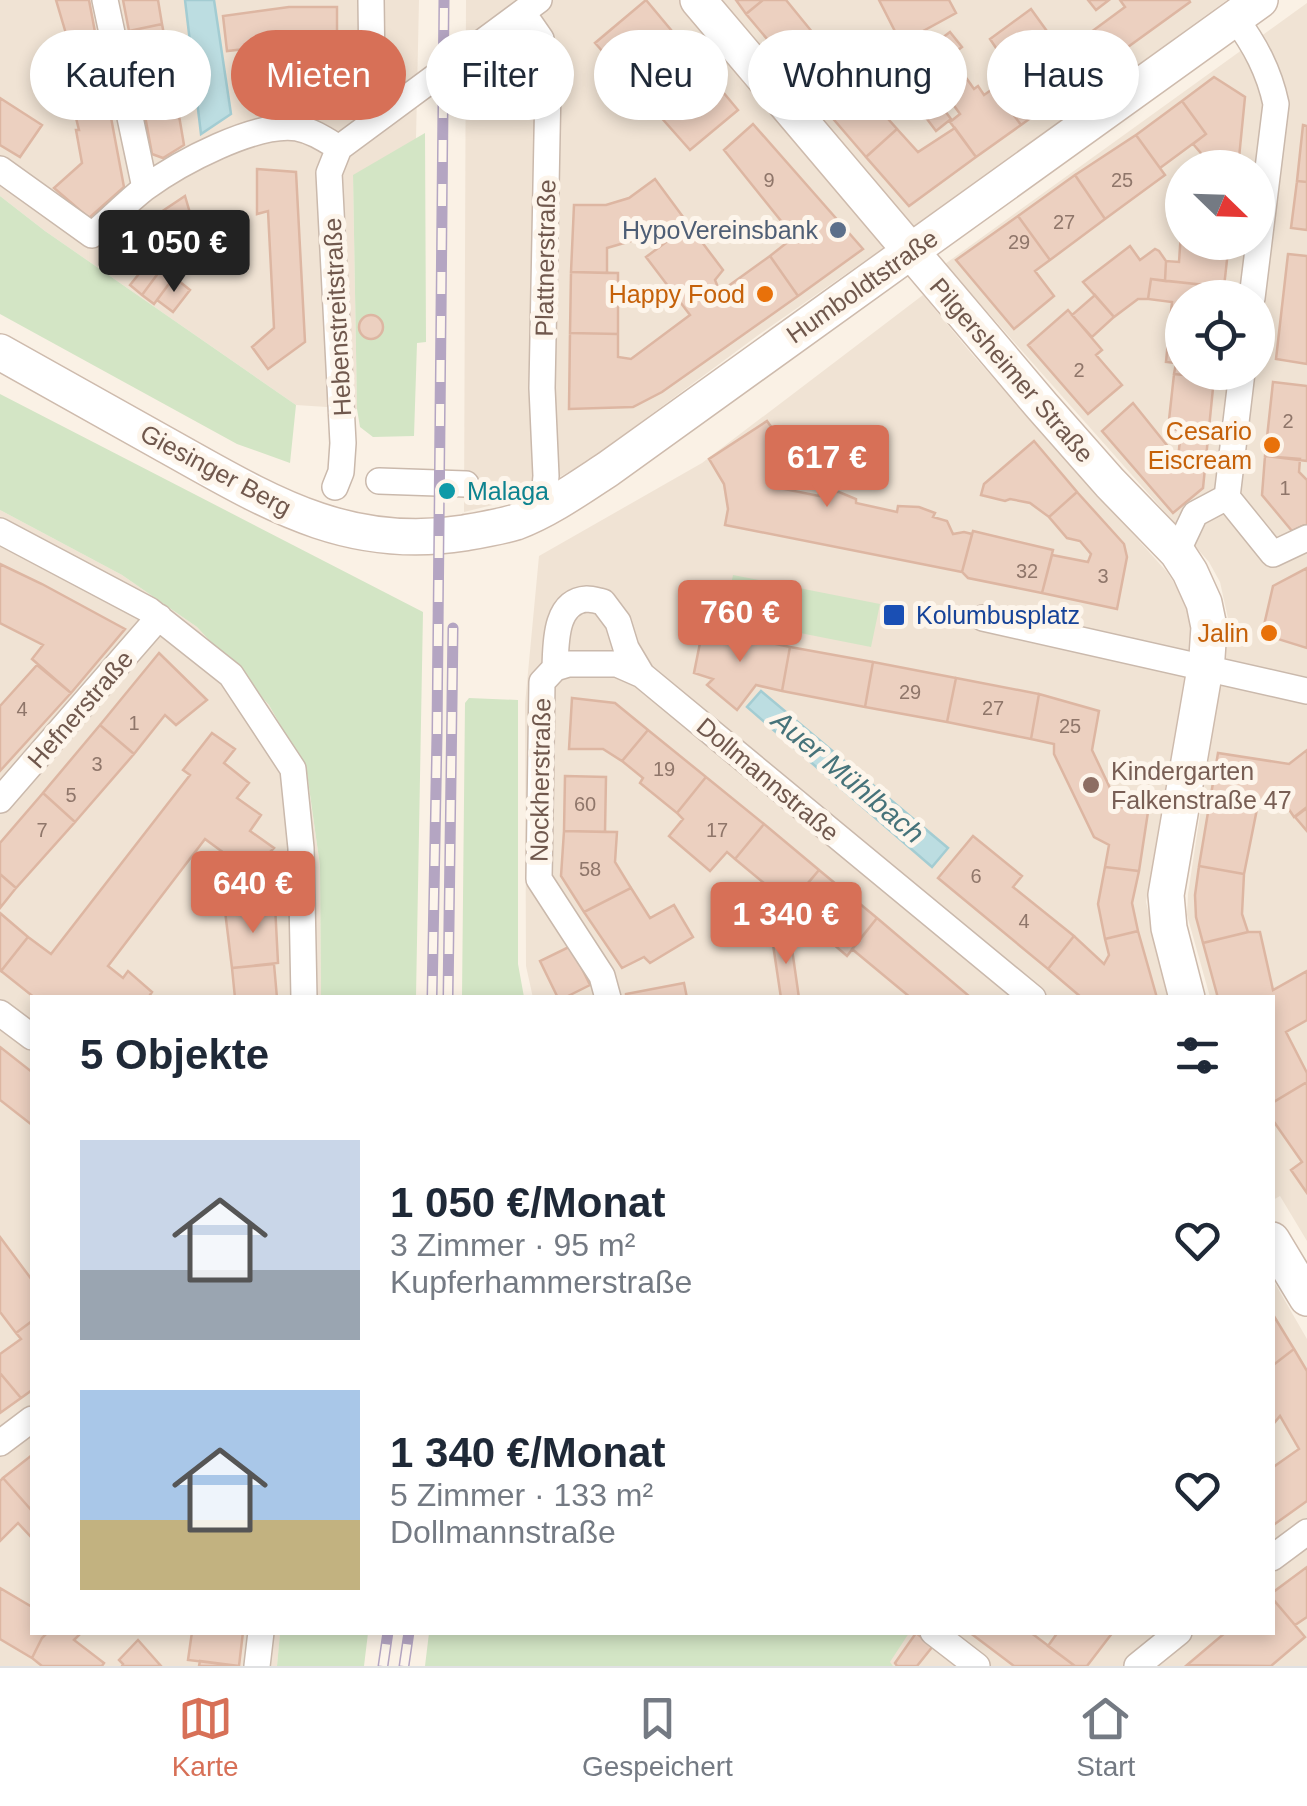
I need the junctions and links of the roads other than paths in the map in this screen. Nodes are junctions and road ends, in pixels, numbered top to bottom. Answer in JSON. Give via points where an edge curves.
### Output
{"nodes":[{"id":1,"x":105,"y":0,"type":"edge"},
{"id":2,"x":370,"y":0,"type":"edge"},
{"id":3,"x":698,"y":0,"type":"edge"},
{"id":4,"x":531,"y":7,"type":"edge"},
{"id":5,"x":1248,"y":9,"type":"edge"},
{"id":6,"x":371,"y":30,"type":"edge"},
{"id":7,"x":406,"y":97,"type":"edge"},
{"id":8,"x":376,"y":120,"type":"edge"},
{"id":9,"x":340,"y":148,"type":"junction"},
{"id":10,"x":0,"y":170,"type":"edge"},
{"id":11,"x":145,"y":188,"type":"junction"},
{"id":12,"x":910,"y":252,"type":"junction"},
{"id":13,"x":1254,"y":280,"type":"edge"},
{"id":14,"x":0,"y":352,"type":"edge"},
{"id":15,"x":1240,"y":390,"type":"edge"},
{"id":16,"x":379,"y":480,"type":"dead end"},
{"id":17,"x":466,"y":484,"type":"dead end"},
{"id":18,"x":336,"y":487,"type":"dead end"},
{"id":19,"x":1227,"y":497,"type":"junction"},
{"id":20,"x":543,"y":509,"type":"junction"},
{"id":21,"x":0,"y":532,"type":"edge"},
{"id":22,"x":447,"y":536,"type":"joint"},
{"id":23,"x":1307,"y":538,"type":"edge"},
{"id":24,"x":1177,"y":552,"type":"junction"},
{"id":25,"x":160,"y":618,"type":"junction"},
{"id":26,"x":984,"y":618,"type":"dead end"},
{"id":27,"x":1205,"y":666,"type":"junction"},
{"id":28,"x":555,"y":668,"type":"junction"},
{"id":29,"x":642,"y":675,"type":"junction"},
{"id":30,"x":1307,"y":691,"type":"edge"},
{"id":31,"x":0,"y":800,"type":"edge"},
{"id":32,"x":304,"y":995,"type":"edge"},
{"id":33,"x":607,"y":995,"type":"edge"},
{"id":34,"x":1029,"y":995,"type":"edge"},
{"id":35,"x":1186,"y":995,"type":"edge"},
{"id":36,"x":0,"y":1012,"type":"edge"},
{"id":37,"x":30,"y":1035,"type":"edge"},
{"id":38,"x":1275,"y":1245,"type":"edge"},
{"id":39,"x":1307,"y":1298,"type":"edge"},
{"id":40,"x":30,"y":1420,"type":"edge"},
{"id":41,"x":0,"y":1443,"type":"edge"},
{"id":42,"x":1307,"y":1532,"type":"edge"},
{"id":43,"x":1275,"y":1556,"type":"edge"},
{"id":44,"x":261,"y":1635,"type":"edge"},
{"id":45,"x":937,"y":1635,"type":"edge"},
{"id":46,"x":1175,"y":1635,"type":"edge"},
{"id":47,"x":258,"y":1666,"type":"edge"},
{"id":48,"x":977,"y":1666,"type":"edge"},
{"id":49,"x":1137,"y":1666,"type":"edge"}],
"edges":[{"from":1,"to":11,"type":"street"},
{"from":2,"to":6,"type":"street"},
{"from":3,"to":12,"type":"main road","name":"Pilgersheimer Straße"},
{"from":4,"to":7,"type":"street"},
{"from":4,"to":20,"type":"street","name":"Plattnerstraße","via":[[548,86]]},
{"from":5,"to":12,"type":"main road","name":"Humboldtstraße"},
{"from":5,"to":13,"type":"street","via":[[1276,104]]},
{"from":8,"to":9,"type":"street"},
{"from":9,"to":11,"type":"street","via":[[312,132],[270,128],[206,152]]},
{"from":9,"to":18,"type":"street","name":"Hebenstreitstraße","via":[[330,173],[343,443]]},
{"from":10,"to":11,"type":"street","via":[[92,235]]},
{"from":12,"to":20,"type":"main road","name":"Humboldtstraße"},
{"from":12,"to":24,"type":"main road","name":"Pilgersheimer Straße"},
{"from":14,"to":22,"type":"main road","name":"Giesinger Berg","via":[[297,514],[349,531]]},
{"from":15,"to":19,"type":"street"},
{"from":16,"to":17,"type":"street"},
{"from":19,"to":23,"type":"street","via":[[1273,554]]},
{"from":19,"to":24,"type":"street","via":[[1195,514]]},
{"from":20,"to":22,"type":"main road","name":"Humboldtstraße","via":[[516,522]]},
{"from":21,"to":25,"type":"street"},
{"from":24,"to":27,"type":"main road","name":"Pilgersheimer Straße","via":[[1204,603]]},
{"from":25,"to":31,"type":"street","name":"Hefnerstraße"},
{"from":25,"to":32,"type":"street","via":[[232,675],[293,769],[302,848]]},
{"from":26,"to":27,"type":"street"},
{"from":27,"to":30,"type":"street"},
{"from":27,"to":35,"type":"main road","name":"Pilgersheimer Straße","via":[[1166,894]]},
{"from":28,"to":29,"type":"street","name":"Dollmannstraße","via":[[617,664]]},
{"from":28,"to":29,"type":"street","name":"Dollmannstraße","via":[[558,624],[566,609],[584,599],[603,602]]},
{"from":28,"to":33,"type":"street","name":"Nockherstraße","via":[[542,682],[539,879],[602,976]]},
{"from":29,"to":34,"type":"street","name":"Dollmannstraße"},
{"from":36,"to":37,"type":"street"},
{"from":38,"to":39,"type":"main road"},
{"from":40,"to":41,"type":"street"},
{"from":42,"to":43,"type":"street"},
{"from":44,"to":47,"type":"street"},
{"from":45,"to":48,"type":"street"},
{"from":46,"to":49,"type":"street"}]}
